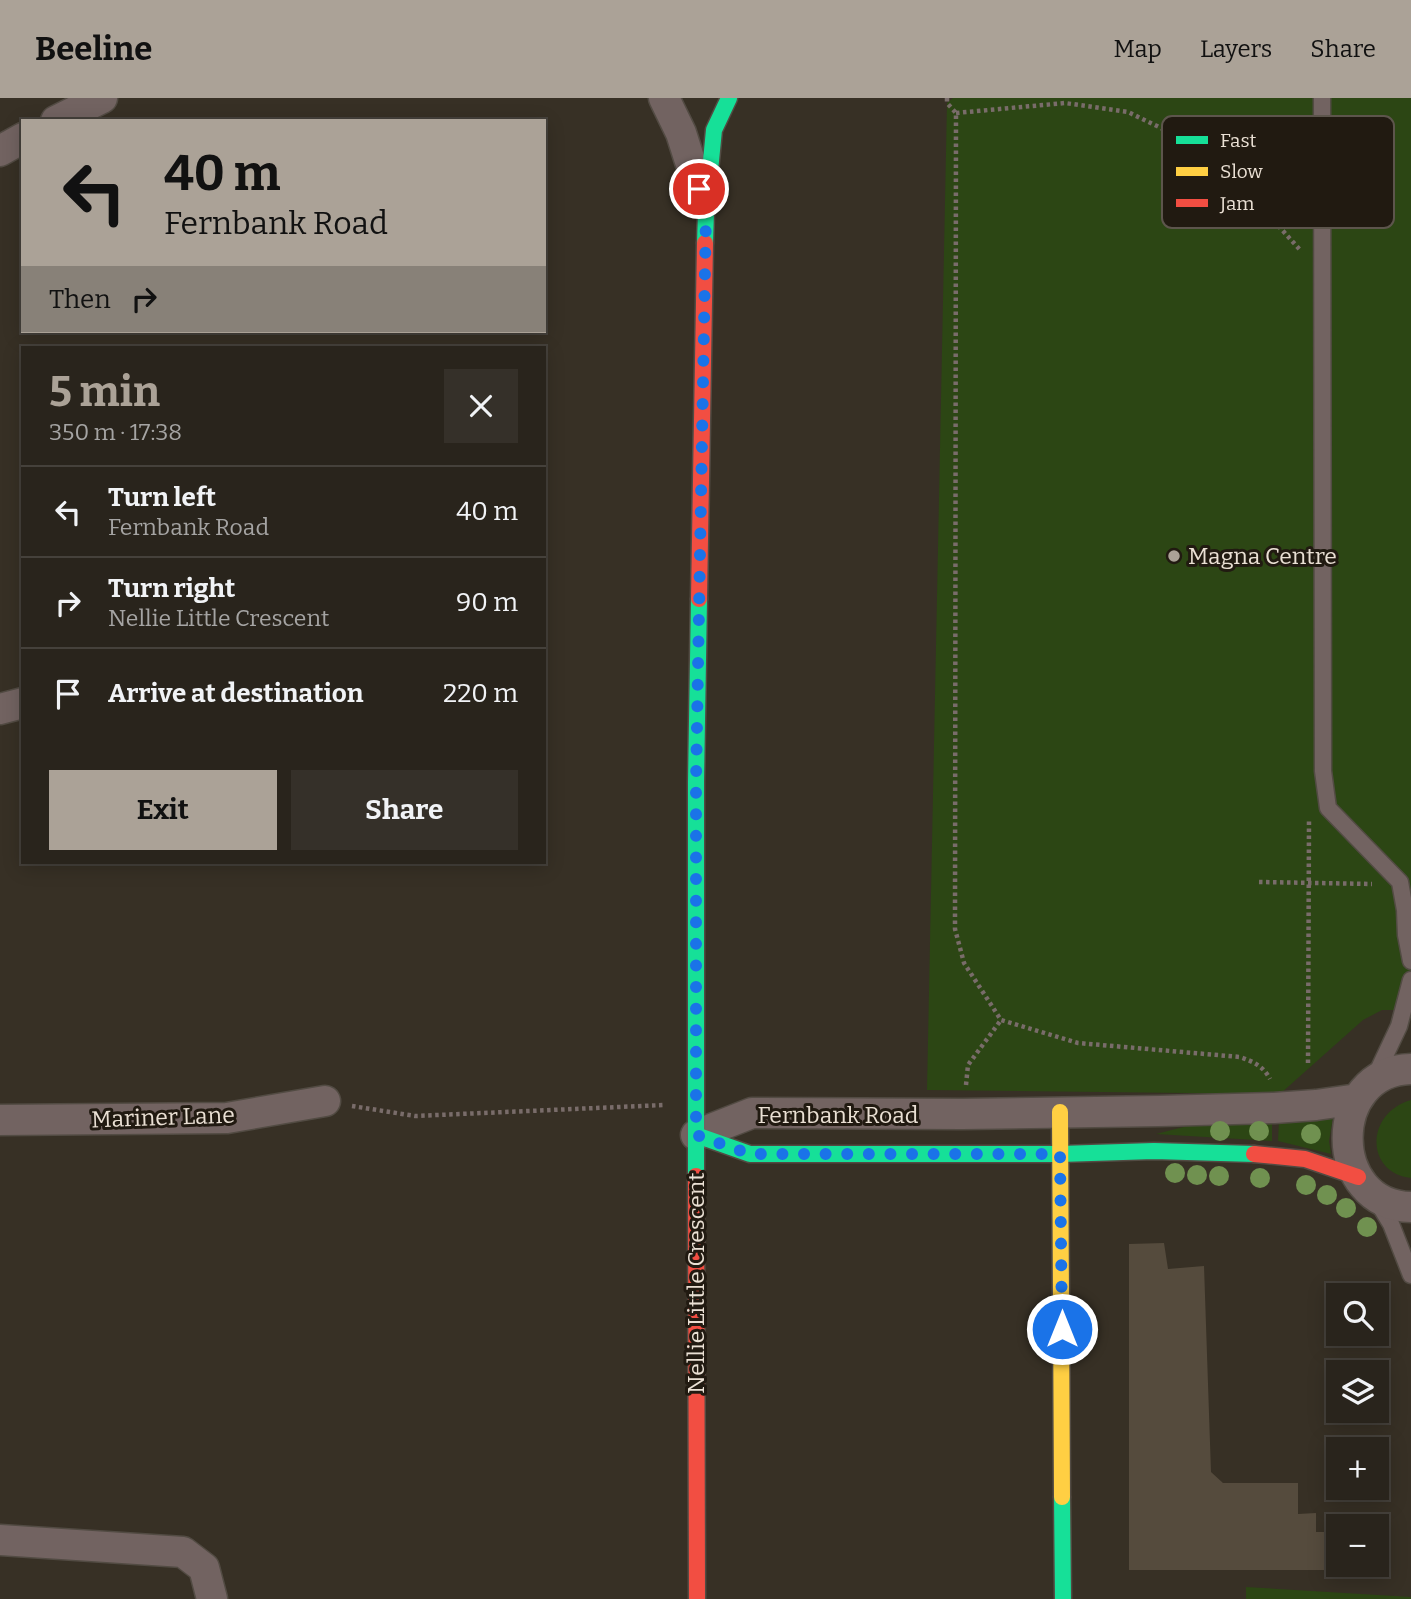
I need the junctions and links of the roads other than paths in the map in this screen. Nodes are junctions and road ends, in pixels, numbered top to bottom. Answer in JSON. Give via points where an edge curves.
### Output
{"nodes":[{"id":1,"x":103,"y":98,"type":"edge"},
{"id":2,"x":664,"y":98,"type":"edge"},
{"id":3,"x":729,"y":98,"type":"edge"},
{"id":4,"x":1322,"y":98,"type":"edge"},
{"id":5,"x":1322,"y":116,"type":"edge"},
{"id":6,"x":60,"y":119,"type":"edge"},
{"id":7,"x":21,"y":139,"type":"edge"},
{"id":8,"x":0,"y":151,"type":"edge"},
{"id":9,"x":706,"y":212,"type":"junction"},
{"id":10,"x":1322,"y":228,"type":"edge"},
{"id":11,"x":21,"y":704,"type":"edge"},
{"id":12,"x":0,"y":709,"type":"edge"},
{"id":13,"x":1411,"y":961,"type":"edge"},
{"id":14,"x":1411,"y":980,"type":"edge"},
{"id":15,"x":1411,"y":1069,"type":"edge"},
{"id":16,"x":1365,"y":1091,"type":"junction"},
{"id":17,"x":325,"y":1101,"type":"road end"},
{"id":18,"x":1060,"y":1112,"type":"junction"},
{"id":19,"x":0,"y":1120,"type":"edge"},
{"id":20,"x":696,"y":1135,"type":"junction"},
{"id":21,"x":1060,"y":1154,"type":"junction"},
{"id":22,"x":1365,"y":1185,"type":"junction"},
{"id":23,"x":1411,"y":1207,"type":"edge"},
{"id":24,"x":1411,"y":1275,"type":"edge"},
{"id":25,"x":0,"y":1540,"type":"edge"},
{"id":26,"x":212,"y":1599,"type":"edge"},
{"id":27,"x":697,"y":1599,"type":"edge"},
{"id":28,"x":1063,"y":1599,"type":"edge"}],
"edges":[{"from":1,"to":6,"type":"street"},
{"from":2,"to":9,"type":"street","name":"Nellie Little Crescent","via":[[681,133]]},
{"from":3,"to":9,"type":"street","name":"Nellie Little Crescent","via":[[714,130]]},
{"from":4,"to":5,"type":"lane"},
{"from":7,"to":8,"type":"street"},
{"from":9,"to":20,"type":"street","name":"Nellie Little Crescent","via":[[696,782]]},
{"from":10,"to":13,"type":"lane","via":[[1323,771],[1328,808],[1401,882]]},
{"from":11,"to":12,"type":"street"},
{"from":14,"to":16,"type":"lane","via":[[1399,1026]]},
{"from":15,"to":16,"type":"street","name":"Fernbank Road","via":[[1388,1074]]},
{"from":16,"to":18,"type":"street","name":"Fernbank Road","via":[[1274,1108]]},
{"from":16,"to":22,"type":"street","via":[[1349,1117],[1346,1138],[1349,1158]]},
{"from":17,"to":19,"type":"street","name":"Mariner Lane","via":[[227,1118]]},
{"from":18,"to":20,"type":"street","name":"Fernbank Road","via":[[752,1113]]},
{"from":18,"to":21,"type":"street"},
{"from":20,"to":21,"type":"street","name":"Fernbank Road","via":[[750,1154]]},
{"from":20,"to":27,"type":"street","name":"Nellie Little Crescent"},
{"from":21,"to":22,"type":"street","name":"Fernbank Road","via":[[1274,1155],[1305,1159]]},
{"from":21,"to":28,"type":"street"},
{"from":22,"to":23,"type":"street","via":[[1388,1202]]},
{"from":22,"to":24,"type":"lane","via":[[1391,1224]]},
{"from":25,"to":26,"type":"street","via":[[183,1552],[204,1568]]}]}
